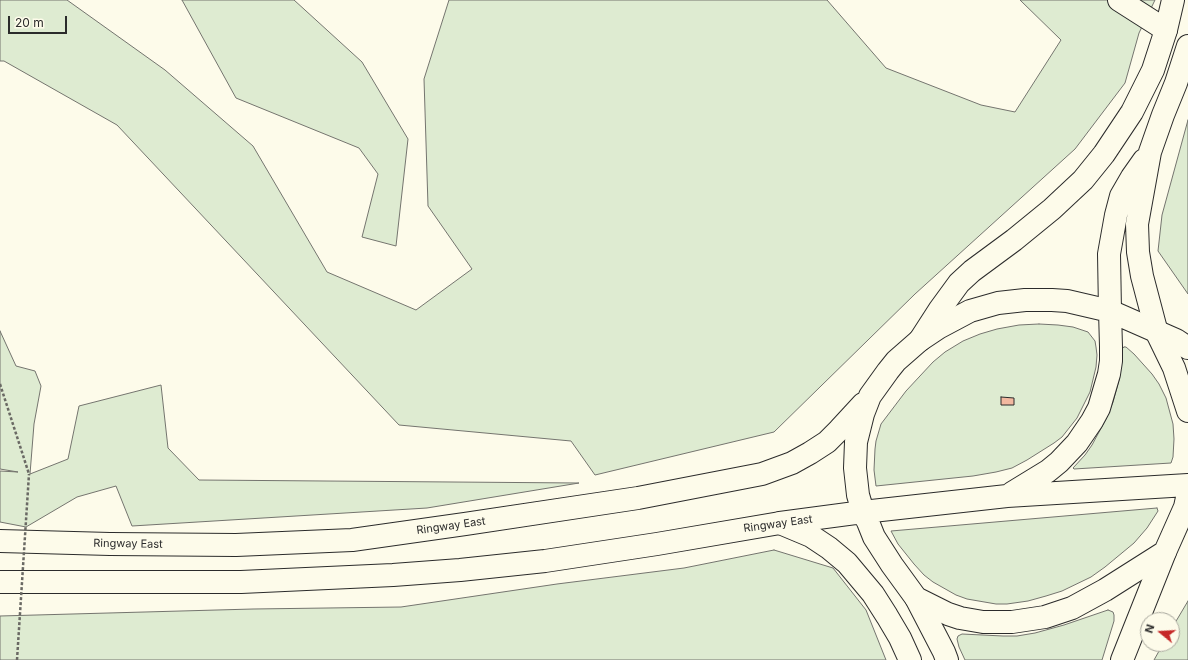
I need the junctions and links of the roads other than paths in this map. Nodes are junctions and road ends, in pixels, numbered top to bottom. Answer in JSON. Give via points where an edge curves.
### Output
{"nodes":[{"id":1,"x":1119,"y":0,"type":"edge"},
{"id":2,"x":1173,"y":0,"type":"edge"},
{"id":3,"x":1166,"y":30,"type":"junction"},
{"id":4,"x":1188,"y":46,"type":"edge"},
{"id":5,"x":1150,"y":152,"type":"junction"},
{"id":6,"x":1110,"y":311,"type":"junction"},
{"id":7,"x":1157,"y":333,"type":"junction"},
{"id":8,"x":920,"y":340,"type":"junction"},
{"id":9,"x":1188,"y":348,"type":"edge"},
{"id":10,"x":870,"y":396,"type":"junction"},
{"id":11,"x":1188,"y":411,"type":"edge"},
{"id":12,"x":1188,"y":484,"type":"edge"},
{"id":13,"x":1188,"y":493,"type":"edge"},
{"id":14,"x":1007,"y":496,"type":"junction"},
{"id":15,"x":863,"y":512,"type":"junction"},
{"id":16,"x":780,"y":523,"type":"junction"},
{"id":17,"x":1188,"y":540,"type":"edge"},
{"id":18,"x":0,"y":541,"type":"edge"},
{"id":19,"x":1165,"y":552,"type":"junction"},
{"id":20,"x":0,"y":582,"type":"edge"},
{"id":21,"x":916,"y":598,"type":"junction"},
{"id":22,"x":910,"y":660,"type":"edge"},
{"id":23,"x":946,"y":660,"type":"edge"},
{"id":24,"x":1122,"y":660,"type":"edge"}],
"edges":[{"from":1,"to":3,"type":"main road"},
{"from":2,"to":3,"type":"main road"},
{"from":3,"to":8,"type":"main road","via":[[1153,70],[1132,112],[1083,180],[1052,209],[959,283]]},
{"from":4,"to":5,"type":"main road"},
{"from":5,"to":6,"type":"main road","via":[[1121,196],[1116,215],[1109,254]]},
{"from":5,"to":7,"type":"main road","via":[[1139,211],[1137,239],[1142,276]]},
{"from":6,"to":7,"type":"main road"},
{"from":6,"to":8,"type":"main road","via":[[1052,300],[1005,302],[970,311]]},
{"from":6,"to":14,"type":"main road","via":[[1109,374],[1099,408],[1092,421],[1077,443],[1059,462]]},
{"from":7,"to":9,"type":"main road"},
{"from":7,"to":11,"type":"main road","via":[[1174,368]]},
{"from":8,"to":10,"type":"main road","via":[[896,361]]},
{"from":10,"to":15,"type":"main road","via":[[857,434],[855,454],[856,483]]},
{"from":10,"to":18,"type":"main road","name":"Ringway East","via":[[827,442],[792,463],[762,474],[638,498],[352,540],[236,545]]},
{"from":12,"to":14,"type":"main road","name":"Ringway East"},
{"from":13,"to":19,"type":"main road","via":[[1185,507]]},
{"from":14,"to":15,"type":"main road","name":"Ringway East"},
{"from":15,"to":16,"type":"main road","name":"Ringway East"},
{"from":15,"to":21,"type":"main road","via":[[874,537]]},
{"from":16,"to":20,"type":"main road","name":"Ringway East","via":[[545,561],[460,570],[241,582]]},
{"from":16,"to":22,"type":"main road","via":[[811,536],[858,574],[900,638]]},
{"from":17,"to":19,"type":"main road"},
{"from":19,"to":21,"type":"main road","via":[[1084,602],[1057,614],[1039,618],[1012,622],[983,622],[948,614]]},
{"from":19,"to":24,"type":"main road"},
{"from":21,"to":23,"type":"main road"}]}
